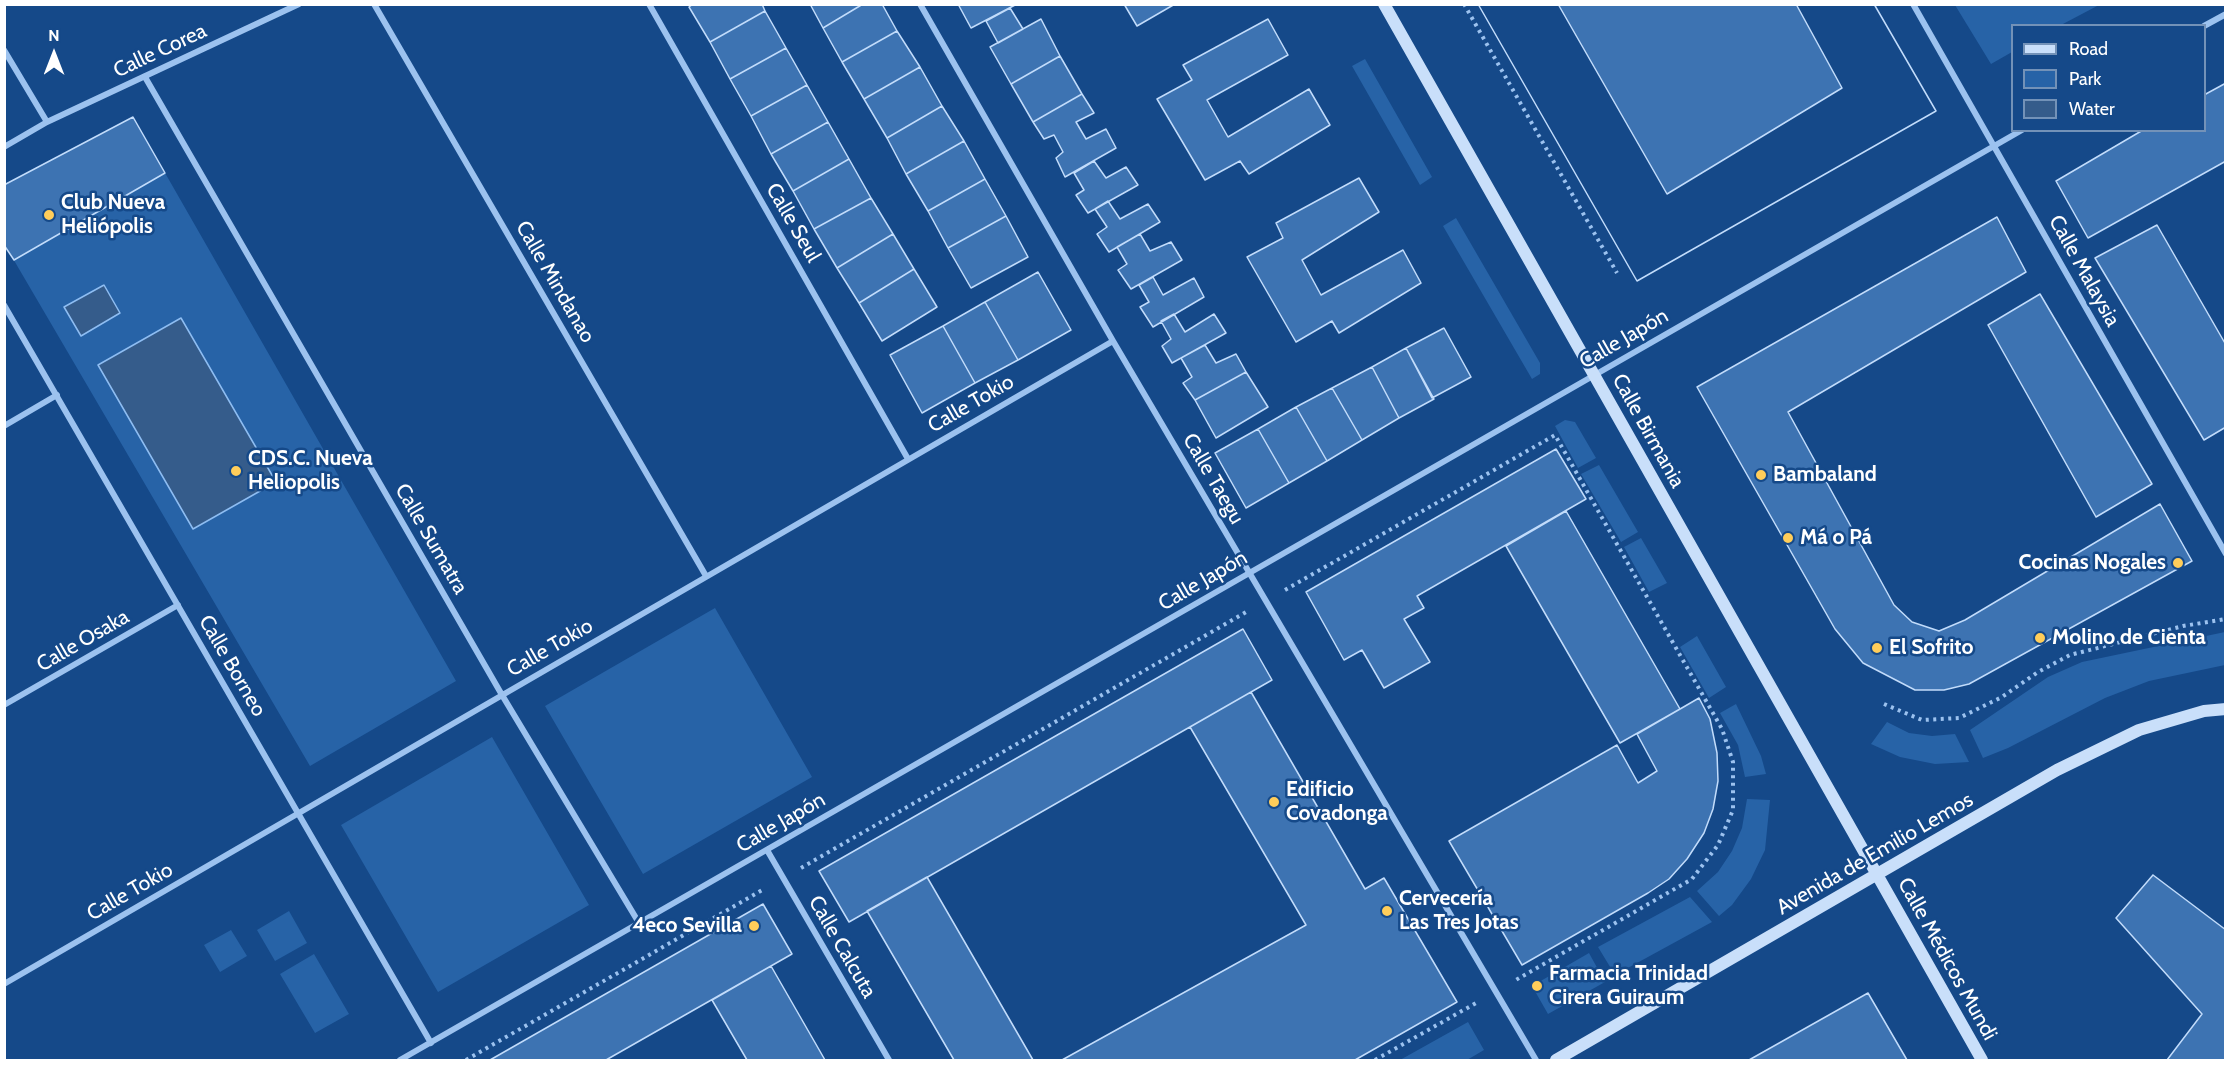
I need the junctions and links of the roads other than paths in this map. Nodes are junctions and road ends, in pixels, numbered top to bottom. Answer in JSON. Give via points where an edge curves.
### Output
{"nodes":[{"id":1,"x":299,"y":4,"type":"edge"},
{"id":2,"x":374,"y":4,"type":"edge"},
{"id":3,"x":649,"y":4,"type":"edge"},
{"id":4,"x":920,"y":4,"type":"edge"},
{"id":5,"x":1384,"y":4,"type":"edge"},
{"id":6,"x":1913,"y":4,"type":"edge"},
{"id":7,"x":2226,"y":14,"type":"edge"},
{"id":8,"x":2206,"y":25,"type":"edge"},
{"id":9,"x":4,"y":50,"type":"edge"},
{"id":10,"x":145,"y":76,"type":"junction"},
{"id":11,"x":47,"y":122,"type":"junction"},
{"id":12,"x":2019,"y":132,"type":"edge"},
{"id":13,"x":4,"y":147,"type":"edge"},
{"id":14,"x":1994,"y":147,"type":"junction"},
{"id":15,"x":4,"y":305,"type":"edge"},
{"id":16,"x":1113,"y":340,"type":"junction"},
{"id":17,"x":1594,"y":375,"type":"junction"},
{"id":18,"x":57,"y":395,"type":"junction"},
{"id":19,"x":4,"y":426,"type":"edge"},
{"id":20,"x":908,"y":459,"type":"junction"},
{"id":21,"x":2226,"y":554,"type":"edge"},
{"id":22,"x":1250,"y":573,"type":"junction"},
{"id":23,"x":706,"y":576,"type":"junction"},
{"id":24,"x":178,"y":605,"type":"junction"},
{"id":25,"x":502,"y":695,"type":"junction"},
{"id":26,"x":4,"y":705,"type":"edge"},
{"id":27,"x":2226,"y":709,"type":"edge"},
{"id":28,"x":298,"y":813,"type":"junction"},
{"id":29,"x":767,"y":850,"type":"junction"},
{"id":30,"x":1878,"y":876,"type":"junction"},
{"id":31,"x":639,"y":923,"type":"junction"},
{"id":32,"x":4,"y":984,"type":"edge"},
{"id":33,"x":431,"y":1043,"type":"junction"},
{"id":34,"x":400,"y":1060,"type":"edge"},
{"id":35,"x":889,"y":1060,"type":"edge"},
{"id":36,"x":1536,"y":1060,"type":"edge"},
{"id":37,"x":1556,"y":1060,"type":"edge"},
{"id":38,"x":1982,"y":1060,"type":"edge"}],
"edges":[{"from":1,"to":10,"type":"street","name":"Calle Corea"},
{"from":2,"to":23,"type":"street","name":"Calle Mindanao"},
{"from":3,"to":20,"type":"street","name":"Calle Seul"},
{"from":4,"to":16,"type":"street","name":"Calle Taegu"},
{"from":5,"to":17,"type":"street","name":"Calle Birmania"},
{"from":6,"to":14,"type":"street","name":"Calle Malaysia"},
{"from":7,"to":8,"type":"street"},
{"from":9,"to":11,"type":"street"},
{"from":10,"to":11,"type":"street","name":"Calle Corea"},
{"from":10,"to":25,"type":"street","name":"Calle Sumatra"},
{"from":11,"to":13,"type":"street","name":"Calle Corea"},
{"from":12,"to":14,"type":"street","name":"Calle Japón"},
{"from":14,"to":17,"type":"street","name":"Calle Japón"},
{"from":14,"to":21,"type":"street","name":"Calle Malaysia"},
{"from":15,"to":18,"type":"street","name":"Calle Borneo"},
{"from":16,"to":20,"type":"street","name":"Calle Tokio"},
{"from":16,"to":22,"type":"street","name":"Calle Taegu"},
{"from":17,"to":22,"type":"street","name":"Calle Japón"},
{"from":17,"to":30,"type":"street","name":"Calle Birmania"},
{"from":18,"to":19,"type":"street"},
{"from":18,"to":24,"type":"street","name":"Calle Borneo"},
{"from":20,"to":23,"type":"street","name":"Calle Tokio"},
{"from":22,"to":29,"type":"street","name":"Calle Japón"},
{"from":22,"to":36,"type":"street","name":"Calle Taegu"},
{"from":23,"to":25,"type":"street","name":"Calle Tokio"},
{"from":24,"to":26,"type":"street","name":"Calle Osaka"},
{"from":24,"to":28,"type":"street","name":"Calle Borneo"},
{"from":25,"to":28,"type":"street","name":"Calle Tokio"},
{"from":25,"to":31,"type":"street","name":"Calle Sumatra"},
{"from":27,"to":30,"type":"street","name":"Avenida de Emilio Lemos","via":[[2204,711],[2139,730],[2057,770]]},
{"from":28,"to":32,"type":"street","name":"Calle Tokio"},
{"from":28,"to":33,"type":"street","name":"Calle Borneo"},
{"from":29,"to":31,"type":"street","name":"Calle Japón"},
{"from":29,"to":35,"type":"street","name":"Calle Calcuta"},
{"from":30,"to":37,"type":"street","name":"Avenida de Emilio Lemos"},
{"from":30,"to":38,"type":"street","name":"Calle Médicos Mundi"},
{"from":31,"to":33,"type":"street","name":"Calle Japón"},
{"from":33,"to":34,"type":"street","name":"Calle Japón"}]}
